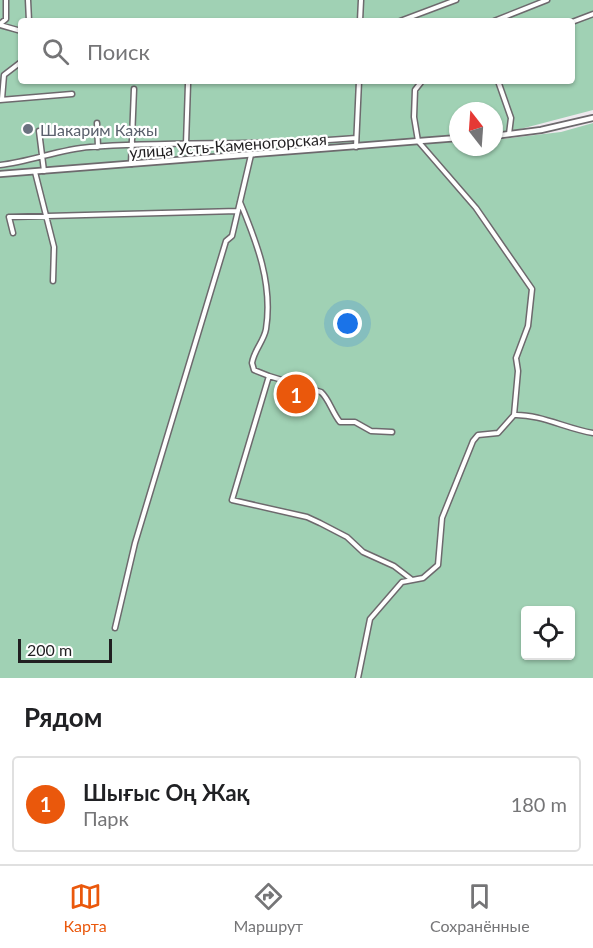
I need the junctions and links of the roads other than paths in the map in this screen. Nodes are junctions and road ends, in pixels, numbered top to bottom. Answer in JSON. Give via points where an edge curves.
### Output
{"nodes":[{"id":1,"x":6,"y":0,"type":"edge"},
{"id":2,"x":28,"y":0,"type":"edge"},
{"id":3,"x":361,"y":0,"type":"edge"},
{"id":4,"x":456,"y":0,"type":"edge"},
{"id":5,"x":548,"y":0,"type":"edge"},
{"id":6,"x":593,"y":14,"type":"edge"},
{"id":7,"x":29,"y":18,"type":"edge"},
{"id":8,"x":360,"y":18,"type":"edge"},
{"id":9,"x":408,"y":18,"type":"edge"},
{"id":10,"x":502,"y":18,"type":"edge"},
{"id":11,"x":575,"y":21,"type":"edge"},
{"id":12,"x":0,"y":25,"type":"edge"},
{"id":13,"x":18,"y":30,"type":"edge"},
{"id":14,"x":18,"y":64,"type":"edge"},
{"id":15,"x":188,"y":84,"type":"dead end"},
{"id":16,"x":359,"y":84,"type":"edge"},
{"id":17,"x":420,"y":84,"type":"edge"},
{"id":18,"x":499,"y":84,"type":"edge"},
{"id":19,"x":134,"y":89,"type":"dead end"},
{"id":20,"x":72,"y":94,"type":"dead end"},
{"id":21,"x":1,"y":100,"type":"edge"},
{"id":22,"x":593,"y":118,"type":"edge"},
{"id":23,"x":97,"y":123,"type":"dead end"},
{"id":24,"x":39,"y":131,"type":"dead end"},
{"id":25,"x":510,"y":134,"type":"junction"},
{"id":26,"x":503,"y":135,"type":"edge"},
{"id":27,"x":356,"y":138,"type":"junction"},
{"id":28,"x":449,"y":139,"type":"edge"},
{"id":29,"x":418,"y":141,"type":"junction"},
{"id":30,"x":186,"y":144,"type":"junction"},
{"id":31,"x":132,"y":146,"type":"junction"},
{"id":32,"x":98,"y":147,"type":"junction"},
{"id":33,"x":356,"y":147,"type":"junction"},
{"id":34,"x":250,"y":155,"type":"junction"},
{"id":35,"x":42,"y":158,"type":"junction"},
{"id":36,"x":131,"y":164,"type":"junction"},
{"id":37,"x":0,"y":165,"type":"edge"},
{"id":38,"x":44,"y":171,"type":"junction"},
{"id":39,"x":35,"y":172,"type":"junction"},
{"id":40,"x":0,"y":174,"type":"edge"},
{"id":41,"x":240,"y":202,"type":"junction"},
{"id":42,"x":238,"y":211,"type":"junction"},
{"id":43,"x":44,"y":215,"type":"junction"},
{"id":44,"x":13,"y":233,"type":"dead end"},
{"id":45,"x":53,"y":281,"type":"dead end"},
{"id":46,"x":269,"y":376,"type":"junction"},
{"id":47,"x":514,"y":416,"type":"junction"},
{"id":48,"x":392,"y":432,"type":"dead end"},
{"id":49,"x":593,"y":433,"type":"edge"},
{"id":50,"x":412,"y":580,"type":"junction"},
{"id":51,"x":115,"y":628,"type":"dead end"},
{"id":52,"x":358,"y":678,"type":"edge"}],
"edges":[{"from":1,"to":12,"type":"street","via":[[6,19]]},
{"from":2,"to":7,"type":"street"},
{"from":3,"to":8,"type":"street"},
{"from":4,"to":9,"type":"street"},
{"from":5,"to":10,"type":"street"},
{"from":6,"to":11,"type":"street"},
{"from":12,"to":13,"type":"street"},
{"from":14,"to":21,"type":"street","via":[[4,75]]},
{"from":15,"to":30,"type":"street"},
{"from":16,"to":27,"type":"street"},
{"from":17,"to":29,"type":"street","via":[[415,90],[414,117]]},
{"from":18,"to":25,"type":"street","via":[[511,118]]},
{"from":19,"to":31,"type":"street"},
{"from":20,"to":21,"type":"street"},
{"from":22,"to":25,"type":"street"},
{"from":23,"to":32,"type":"street"},
{"from":24,"to":35,"type":"street"},
{"from":25,"to":26,"type":"street"},
{"from":27,"to":30,"type":"street"},
{"from":27,"to":33,"type":"street"},
{"from":28,"to":29,"type":"street","name":"улица Усть-Каменогорская"},
{"from":29,"to":33,"type":"street","name":"улица Усть-Каменогорская"},
{"from":29,"to":47,"type":"street","via":[[476,208],[532,289],[528,326],[516,358]]},
{"from":30,"to":31,"type":"street"},
{"from":31,"to":32,"type":"street"},
{"from":31,"to":36,"type":"street"},
{"from":32,"to":35,"type":"street"},
{"from":33,"to":34,"type":"street","name":"улица Усть-Каменогорская"},
{"from":34,"to":36,"type":"street","name":"улица Усть-Каменогорская"},
{"from":34,"to":41,"type":"street"},
{"from":35,"to":37,"type":"street"},
{"from":35,"to":38,"type":"street"},
{"from":36,"to":38,"type":"street","name":"улица Усть-Каменогорская"},
{"from":38,"to":39,"type":"street","name":"улица Усть-Каменогорская"},
{"from":39,"to":40,"type":"street","name":"улица Усть-Каменогорская"},
{"from":39,"to":43,"type":"street"},
{"from":41,"to":42,"type":"street"},
{"from":41,"to":46,"type":"street","via":[[270,293],[266,331],[252,363],[255,370]]},
{"from":42,"to":43,"type":"street"},
{"from":42,"to":51,"type":"street","via":[[135,543]]},
{"from":43,"to":44,"type":"street","via":[[9,217]]},
{"from":43,"to":45,"type":"street","via":[[54,247]]},
{"from":46,"to":48,"type":"street","via":[[321,392],[340,422]]},
{"from":46,"to":50,"type":"street","via":[[232,500],[307,517],[347,537],[363,552],[394,566]]},
{"from":47,"to":49,"type":"street"},
{"from":47,"to":50,"type":"street","via":[[498,433],[478,435],[473,441],[442,518],[438,565],[423,578]]},
{"from":50,"to":52,"type":"street","via":[[402,582],[370,619]]}]}
